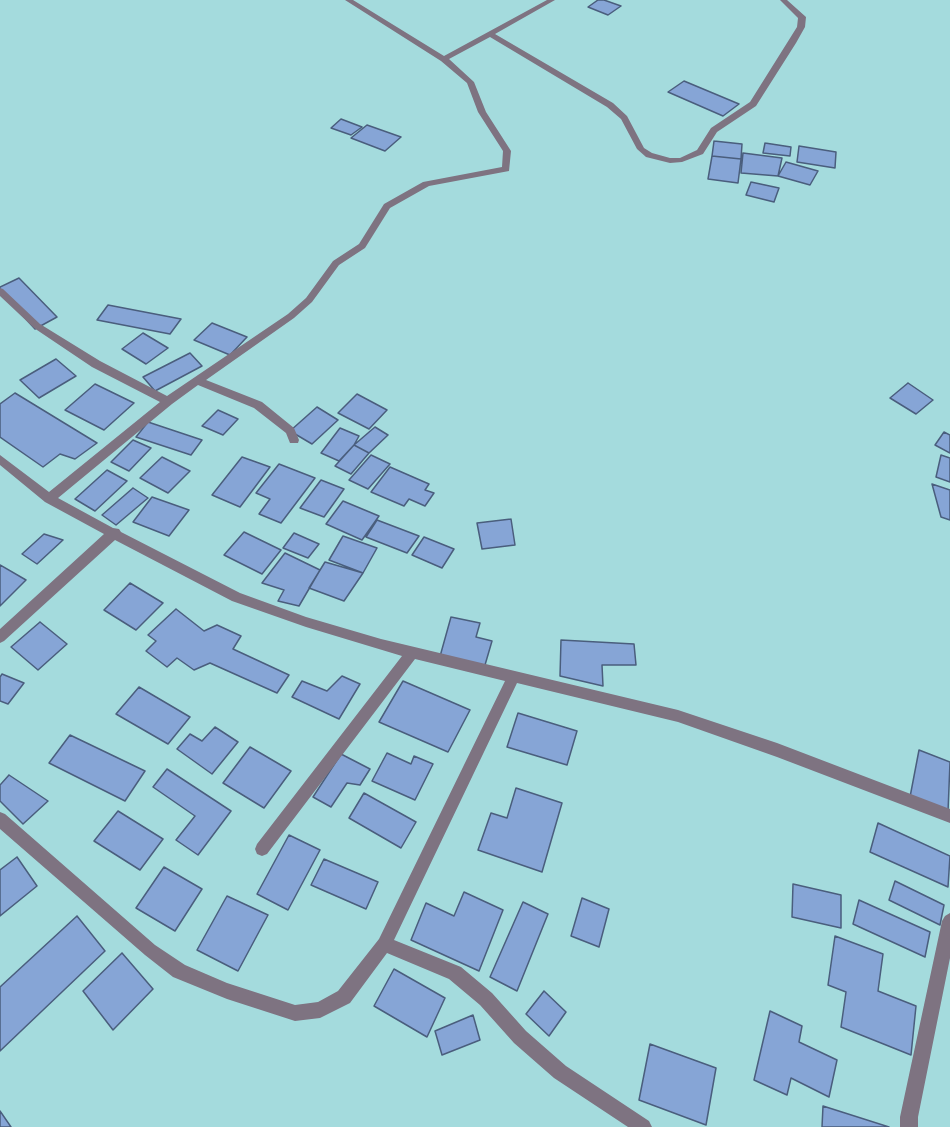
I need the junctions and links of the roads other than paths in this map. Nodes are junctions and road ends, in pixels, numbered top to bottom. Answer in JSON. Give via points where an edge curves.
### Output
{"nodes":[{"id":1,"x":348,"y":0,"type":"edge"},
{"id":2,"x":552,"y":0,"type":"edge"},
{"id":3,"x":783,"y":0,"type":"edge"},
{"id":4,"x":490,"y":34,"type":"junction"},
{"id":5,"x":444,"y":59,"type":"junction"},
{"id":6,"x":0,"y":291,"type":"edge"},
{"id":7,"x":196,"y":380,"type":"junction"},
{"id":8,"x":168,"y":401,"type":"junction"},
{"id":9,"x":294,"y":440,"type":"dead end"},
{"id":10,"x":0,"y":459,"type":"edge"},
{"id":11,"x":49,"y":499,"type":"junction"},
{"id":12,"x":115,"y":532,"type":"junction"},
{"id":13,"x":0,"y":637,"type":"edge"},
{"id":14,"x":412,"y":653,"type":"junction"},
{"id":15,"x":513,"y":678,"type":"junction"},
{"id":16,"x":950,"y":816,"type":"edge"},
{"id":17,"x":0,"y":819,"type":"edge"},
{"id":18,"x":262,"y":849,"type":"dead end"},
{"id":19,"x":950,"y":921,"type":"edge"},
{"id":20,"x":384,"y":944,"type":"junction"},
{"id":21,"x":643,"y":1127,"type":"edge"},
{"id":22,"x":909,"y":1127,"type":"edge"}],
"edges":[{"from":1,"to":5,"type":"street"},
{"from":2,"to":4,"type":"street"},
{"from":3,"to":4,"type":"street","via":[[803,21],[780,62],[753,104],[714,130],[700,152],[682,160],[649,155],[641,149],[624,118],[610,105]]},
{"from":4,"to":5,"type":"street"},
{"from":5,"to":7,"type":"street","via":[[470,82],[482,112],[507,151],[506,169],[426,184],[387,206],[362,246],[336,263],[309,300]]},
{"from":6,"to":8,"type":"street","via":[[37,326],[96,364]]},
{"from":7,"to":8,"type":"street"},
{"from":7,"to":9,"type":"street","via":[[258,405],[290,431]]},
{"from":8,"to":11,"type":"street"},
{"from":10,"to":11,"type":"street"},
{"from":11,"to":12,"type":"street"},
{"from":12,"to":13,"type":"street"},
{"from":12,"to":14,"type":"street","via":[[236,597]]},
{"from":14,"to":15,"type":"street"},
{"from":14,"to":18,"type":"street"},
{"from":15,"to":16,"type":"street","via":[[678,716]]},
{"from":15,"to":20,"type":"street"},
{"from":17,"to":20,"type":"street","via":[[150,950],[179,971],[227,991],[295,1013],[320,1010],[344,997]]},
{"from":19,"to":22,"type":"street"},
{"from":20,"to":21,"type":"street","via":[[455,973],[560,1072]]}]}
